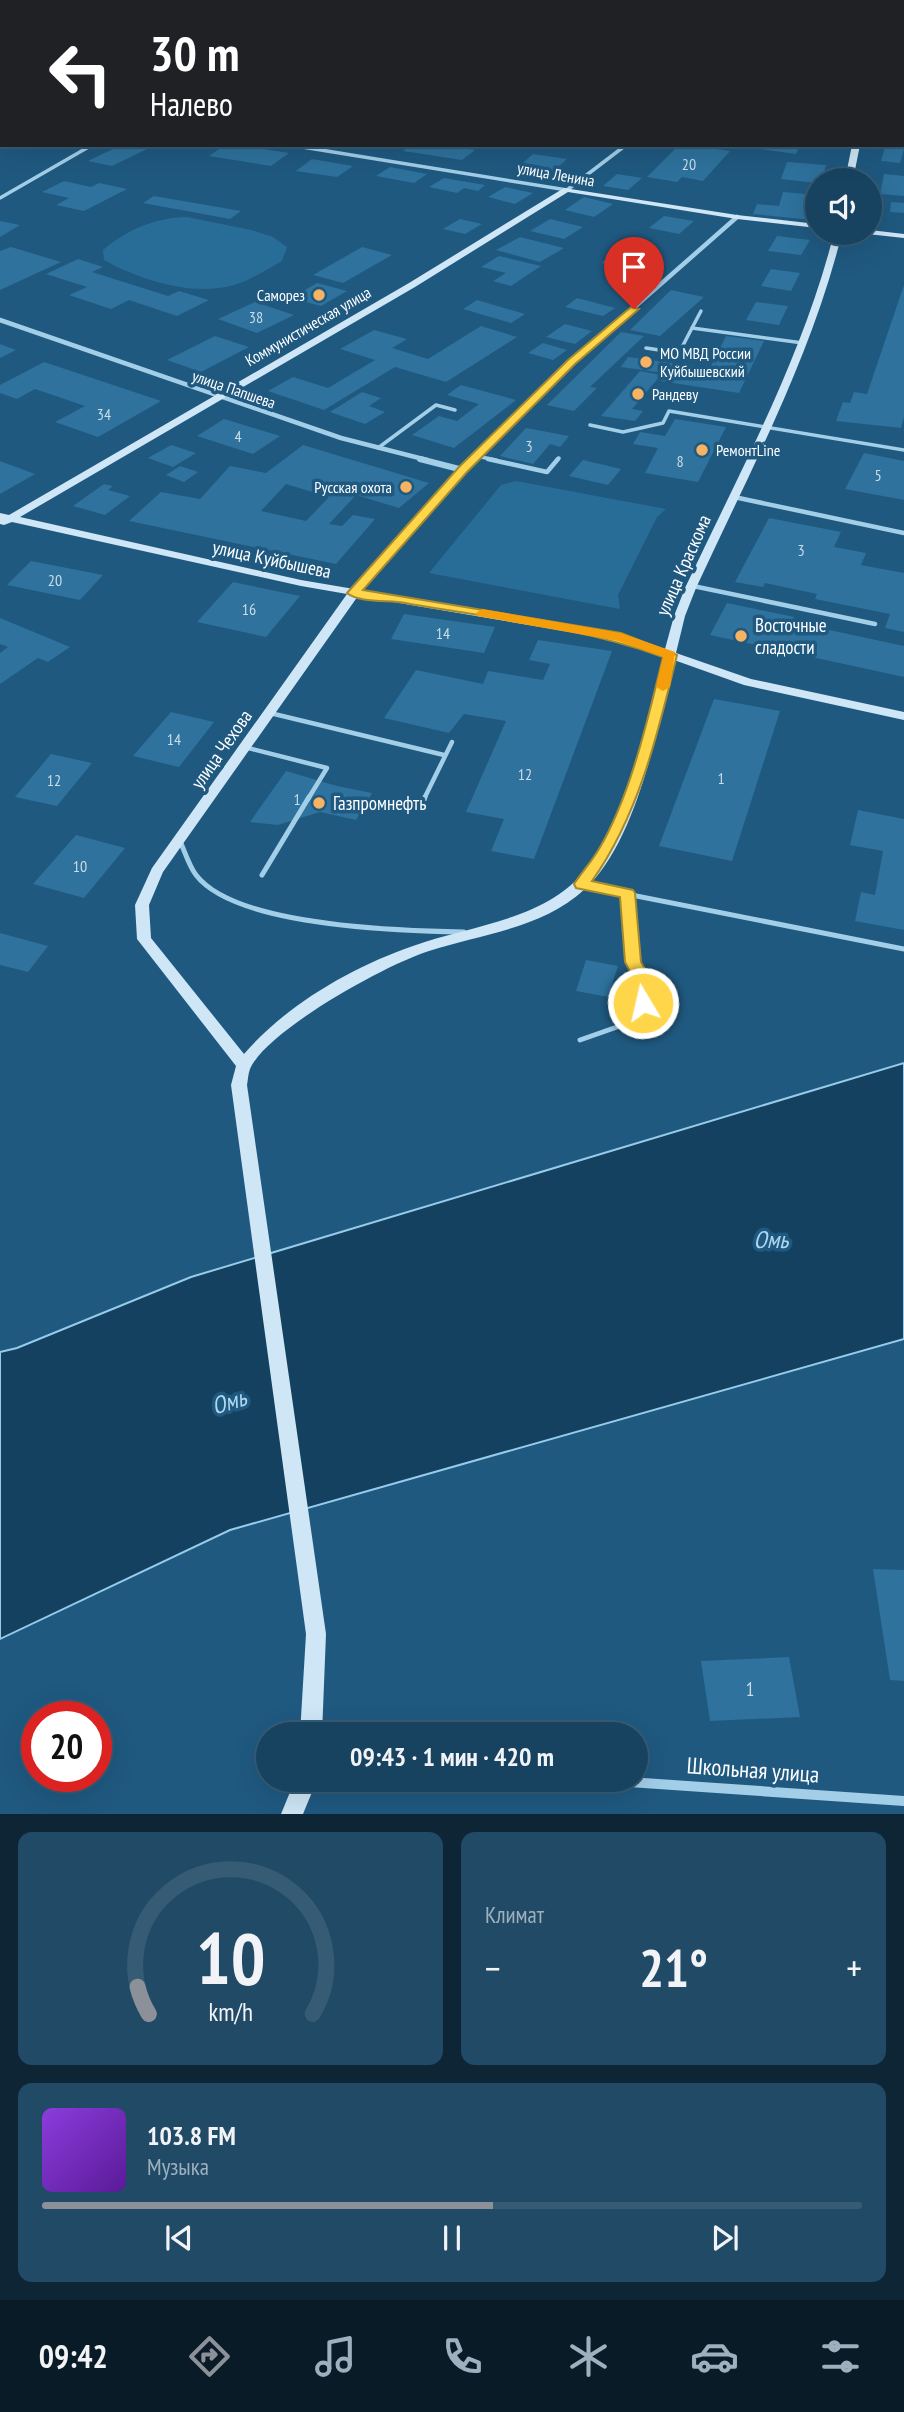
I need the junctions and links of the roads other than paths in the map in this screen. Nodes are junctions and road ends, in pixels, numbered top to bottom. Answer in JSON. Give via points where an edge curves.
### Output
{"nodes":[{"id":1,"x":89,"y":147,"type":"edge"},
{"id":2,"x":302,"y":147,"type":"edge"},
{"id":3,"x":623,"y":147,"type":"edge"},
{"id":4,"x":856,"y":147,"type":"edge"},
{"id":5,"x":851,"y":168,"type":"edge"},
{"id":6,"x":567,"y":190,"type":"junction"},
{"id":7,"x":0,"y":198,"type":"edge"},
{"id":8,"x":737,"y":217,"type":"junction"},
{"id":9,"x":805,"y":225,"type":"edge"},
{"id":10,"x":882,"y":233,"type":"edge"},
{"id":11,"x":904,"y":236,"type":"edge"},
{"id":12,"x":835,"y":245,"type":"edge"},
{"id":13,"x":701,"y":311,"type":"dead end"},
{"id":14,"x":0,"y":320,"type":"edge"},
{"id":15,"x":692,"y":328,"type":"junction"},
{"id":16,"x":803,"y":343,"type":"junction"},
{"id":17,"x":646,"y":348,"type":"dead end"},
{"id":18,"x":218,"y":397,"type":"junction"},
{"id":19,"x":455,"y":410,"type":"dead end"},
{"id":20,"x":590,"y":425,"type":"dead end"},
{"id":21,"x":766,"y":426,"type":"junction"},
{"id":22,"x":379,"y":448,"type":"junction"},
{"id":23,"x":904,"y":450,"type":"edge"},
{"id":24,"x":477,"y":456,"type":"junction"},
{"id":25,"x":559,"y":458,"type":"dead end"},
{"id":26,"x":463,"y":470,"type":"junction"},
{"id":27,"x":734,"y":497,"type":"junction"},
{"id":28,"x":3,"y":520,"type":"edge"},
{"id":29,"x":904,"y":533,"type":"edge"},
{"id":30,"x":693,"y":586,"type":"junction"},
{"id":31,"x":354,"y":593,"type":"junction"},
{"id":32,"x":875,"y":624,"type":"dead end"},
{"id":33,"x":671,"y":655,"type":"junction"},
{"id":34,"x":270,"y":713,"type":"junction"},
{"id":35,"x":904,"y":716,"type":"edge"},
{"id":36,"x":452,"y":742,"type":"dead end"},
{"id":37,"x":243,"y":747,"type":"junction"},
{"id":38,"x":444,"y":755,"type":"junction"},
{"id":39,"x":424,"y":800,"type":"dead end"},
{"id":40,"x":180,"y":841,"type":"junction"},
{"id":41,"x":262,"y":874,"type":"dead end"},
{"id":42,"x":582,"y":884,"type":"junction"},
{"id":43,"x":628,"y":893,"type":"junction"},
{"id":44,"x":481,"y":932,"type":"junction"},
{"id":45,"x":904,"y":949,"type":"edge"},
{"id":46,"x":580,"y":1040,"type":"dead end"},
{"id":47,"x":244,"y":1065,"type":"junction"},
{"id":48,"x":311,"y":1722,"type":"edge"},
{"id":49,"x":648,"y":1783,"type":"edge"},
{"id":50,"x":301,"y":1792,"type":"edge"},
{"id":51,"x":904,"y":1801,"type":"edge"},
{"id":52,"x":292,"y":1814,"type":"edge"}],
"edges":[{"from":1,"to":7,"type":"street"},
{"from":2,"to":6,"type":"street","name":"улица Ленина"},
{"from":3,"to":6,"type":"street","name":"Коммунистическая улица"},
{"from":4,"to":5,"type":"street"},
{"from":6,"to":8,"type":"street","name":"улица Ленина"},
{"from":6,"to":18,"type":"street","name":"Коммунистическая улица"},
{"from":8,"to":9,"type":"street","name":"улица Ленина"},
{"from":8,"to":24,"type":"street","name":"улица Чехова","via":[[572,362]]},
{"from":10,"to":11,"type":"street"},
{"from":12,"to":16,"type":"street","name":"улица Краскома"},
{"from":13,"to":15,"type":"lane"},
{"from":14,"to":18,"type":"street","name":"улица Папшева"},
{"from":15,"to":16,"type":"lane"},
{"from":15,"to":17,"type":"lane","via":[[679,353]]},
{"from":16,"to":21,"type":"street","name":"улица Краскома"},
{"from":18,"to":22,"type":"street","name":"улица Папшева"},
{"from":18,"to":28,"type":"street","name":"Коммунистическая улица"},
{"from":19,"to":22,"type":"lane","via":[[436,405]]},
{"from":20,"to":21,"type":"lane","via":[[623,432],[663,422],[669,411]]},
{"from":21,"to":23,"type":"lane"},
{"from":21,"to":27,"type":"street","name":"улица Краскома"},
{"from":22,"to":26,"type":"street","name":"улица Папшева"},
{"from":24,"to":25,"type":"lane","via":[[547,472]]},
{"from":24,"to":26,"type":"street","name":"улица Чехова"},
{"from":26,"to":31,"type":"street","name":"улица Чехова"},
{"from":27,"to":29,"type":"lane"},
{"from":27,"to":30,"type":"street","name":"улица Краскома"},
{"from":28,"to":31,"type":"street","name":"улица Куйбышева"},
{"from":30,"to":32,"type":"lane"},
{"from":30,"to":33,"type":"street","name":"улица Краскома"},
{"from":31,"to":33,"type":"street","name":"улица Куйбышева","via":[[621,637]]},
{"from":31,"to":34,"type":"street","name":"улица Чехова"},
{"from":33,"to":35,"type":"street","name":"улица Куйбышева","via":[[747,682]]},
{"from":33,"to":42,"type":"street","name":"улица Краскома","via":[[628,801],[607,849]]},
{"from":34,"to":37,"type":"street","name":"улица Чехова"},
{"from":34,"to":38,"type":"lane"},
{"from":36,"to":38,"type":"lane"},
{"from":37,"to":40,"type":"street","name":"улица Чехова"},
{"from":37,"to":41,"type":"lane","via":[[327,768]]},
{"from":38,"to":39,"type":"lane"},
{"from":40,"to":44,"type":"lane","via":[[196,874],[219,895],[277,914],[373,930]]},
{"from":40,"to":47,"type":"street","name":"улица Чехова","via":[[157,871],[142,905],[144,939]]},
{"from":42,"to":43,"type":"lane"},
{"from":42,"to":44,"type":"street","name":"улица Краскома","via":[[539,912]]},
{"from":43,"to":45,"type":"lane"},
{"from":43,"to":46,"type":"lane","via":[[633,962],[644,981],[643,1003],[617,1027]]},
{"from":44,"to":47,"type":"street","name":"улица Краскома","via":[[420,948],[383,964],[312,1004]]},
{"from":47,"to":48,"type":"street","via":[[239,1085],[316,1634]]},
{"from":49,"to":51,"type":"street","name":"Школьная улица"},
{"from":50,"to":52,"type":"street"}]}
